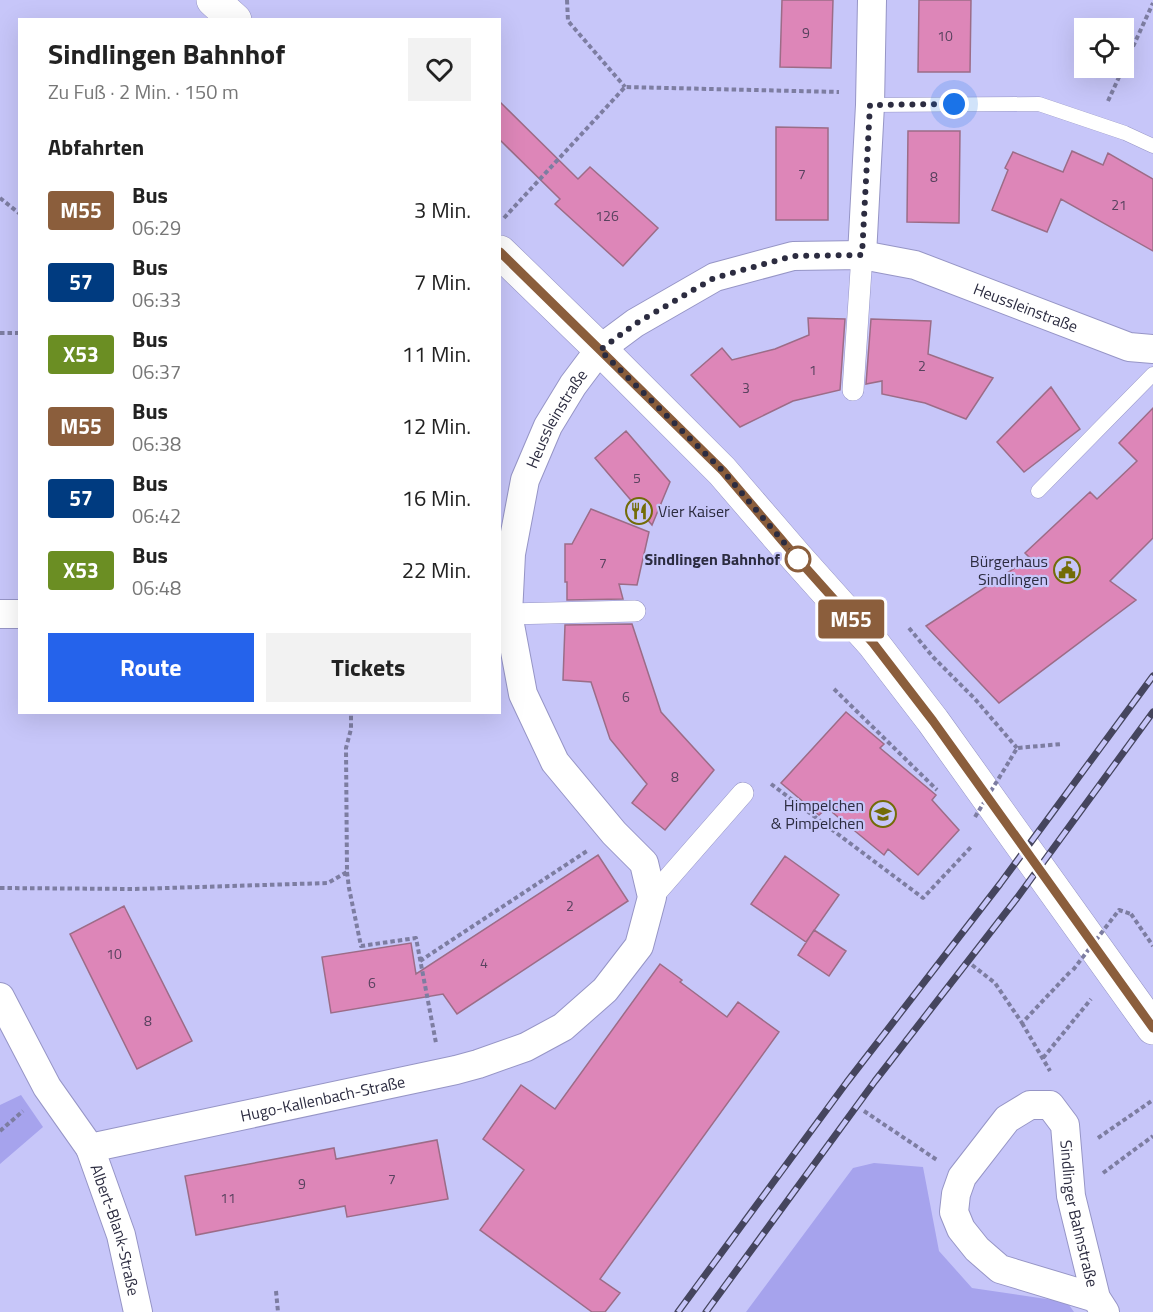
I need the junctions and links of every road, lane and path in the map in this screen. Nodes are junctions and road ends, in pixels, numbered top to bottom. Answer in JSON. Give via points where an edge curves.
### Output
{"nodes":[{"id":1,"x":213,"y":0,"type":"edge"},
{"id":2,"x":567,"y":0,"type":"edge"},
{"id":3,"x":872,"y":0,"type":"edge"},
{"id":4,"x":1153,"y":3,"type":"edge"},
{"id":5,"x":233,"y":18,"type":"edge"},
{"id":6,"x":625,"y":87,"type":"junction"},
{"id":7,"x":870,"y":98,"type":"junction"},
{"id":8,"x":1098,"y":124,"type":"junction"},
{"id":9,"x":1153,"y":146,"type":"edge"},
{"id":10,"x":0,"y":198,"type":"edge"},
{"id":11,"x":18,"y":212,"type":"edge"},
{"id":12,"x":501,"y":221,"type":"edge"},
{"id":13,"x":501,"y":253,"type":"edge"},
{"id":14,"x":862,"y":255,"type":"junction"},
{"id":15,"x":0,"y":333,"type":"edge"},
{"id":16,"x":18,"y":333,"type":"edge"},
{"id":17,"x":1153,"y":349,"type":"edge"},
{"id":18,"x":600,"y":350,"type":"junction"},
{"id":19,"x":1153,"y":374,"type":"edge"},
{"id":20,"x":853,"y":390,"type":"dead end"},
{"id":21,"x":1038,"y":491,"type":"dead end"},
{"id":22,"x":635,"y":611,"type":"dead end"},
{"id":23,"x":0,"y":614,"type":"edge"},
{"id":24,"x":18,"y":614,"type":"edge"},
{"id":25,"x":504,"y":614,"type":"edge"},
{"id":26,"x":903,"y":621,"type":"dead end"},
{"id":27,"x":834,"y":689,"type":"dead end"},
{"id":28,"x":351,"y":714,"type":"edge"},
{"id":29,"x":1062,"y":744,"type":"dead end"},
{"id":30,"x":1017,"y":748,"type":"junction"},
{"id":31,"x":768,"y":782,"type":"dead end"},
{"id":32,"x":937,"y":790,"type":"dead end"},
{"id":33,"x":743,"y":793,"type":"dead end"},
{"id":34,"x":971,"y":823,"type":"dead end"},
{"id":35,"x":614,"y":833,"type":"junction"},
{"id":36,"x":972,"y":846,"type":"dead end"},
{"id":37,"x":347,"y":872,"type":"junction"},
{"id":38,"x":0,"y":888,"type":"edge"},
{"id":39,"x":651,"y":897,"type":"junction"},
{"id":40,"x":1153,"y":946,"type":"edge"},
{"id":41,"x":420,"y":961,"type":"junction"},
{"id":42,"x":972,"y":965,"type":"dead end"},
{"id":43,"x":1098,"y":992,"type":"dead end"},
{"id":44,"x":0,"y":997,"type":"edge"},
{"id":45,"x":1153,"y":1028,"type":"edge"},
{"id":46,"x":1043,"y":1059,"type":"dead end"},
{"id":47,"x":442,"y":1073,"type":"junction"},
{"id":48,"x":1153,"y":1100,"type":"edge"},
{"id":49,"x":864,"y":1111,"type":"dead end"},
{"id":50,"x":1153,"y":1137,"type":"edge"},
{"id":51,"x":90,"y":1148,"type":"junction"},
{"id":52,"x":1068,"y":1159,"type":"junction"},
{"id":53,"x":962,"y":1177,"type":"junction"},
{"id":54,"x":1071,"y":1196,"type":"junction"},
{"id":55,"x":276,"y":1291,"type":"dead end"},
{"id":56,"x":1100,"y":1305,"type":"edge"},
{"id":57,"x":138,"y":1312,"type":"edge"},
{"id":58,"x":278,"y":1312,"type":"edge"}],
"edges":[{"from":1,"to":5,"type":"street"},
{"from":2,"to":6,"type":"path","via":[[568,21]]},
{"from":3,"to":7,"type":"street"},
{"from":4,"to":8,"type":"path"},
{"from":6,"to":7,"type":"path"},
{"from":6,"to":12,"type":"path"},
{"from":7,"to":8,"type":"lane","via":[[1039,104]]},
{"from":7,"to":14,"type":"street"},
{"from":8,"to":9,"type":"lane"},
{"from":10,"to":11,"type":"path"},
{"from":13,"to":18,"type":"street"},
{"from":14,"to":17,"type":"street","name":"Heussleinstraße","via":[[915,265],[1129,347]]},
{"from":14,"to":18,"type":"street","name":"Heussleinstraße","via":[[793,256],[714,278],[635,324]]},
{"from":14,"to":20,"type":"street"},
{"from":15,"to":16,"type":"path"},
{"from":18,"to":25,"type":"street","name":"Heussleinstraße","via":[[548,426],[525,480]]},
{"from":18,"to":45,"type":"street","via":[[723,471],[873,643]]},
{"from":19,"to":21,"type":"lane"},
{"from":22,"to":25,"type":"street"},
{"from":23,"to":24,"type":"street"},
{"from":25,"to":35,"type":"street","name":"Heussleinstraße","via":[[523,694],[555,762]]},
{"from":26,"to":30,"type":"path"},
{"from":27,"to":32,"type":"path"},
{"from":28,"to":37,"type":"path","via":[[346,748]]},
{"from":29,"to":30,"type":"path"},
{"from":30,"to":34,"type":"path","bridge":true},
{"from":31,"to":36,"type":"path","via":[[923,898]]},
{"from":33,"to":39,"type":"street"},
{"from":35,"to":39,"type":"street","name":"Heussleinstraße","via":[[644,863]]},
{"from":35,"to":41,"type":"path"},
{"from":37,"to":38,"type":"path","via":[[328,883],[135,889]]},
{"from":37,"to":41,"type":"path","via":[[361,946],[416,938]]},
{"from":39,"to":47,"type":"street","name":"Hugo-Kallenbach-Straße","via":[[639,946],[605,990],[563,1027],[526,1047]]},
{"from":40,"to":42,"type":"path","bridge":true,"via":[[1131,914],[1119,910],[1073,970],[1022,1023],[992,980]]},
{"from":41,"to":47,"type":"path"},
{"from":43,"to":46,"type":"path"},
{"from":44,"to":51,"type":"street","via":[[47,1087]]},
{"from":47,"to":51,"type":"street","name":"Hugo-Kallenbach-Straße"},
{"from":48,"to":52,"type":"path"},
{"from":49,"to":53,"type":"path"},
{"from":50,"to":54,"type":"path"},
{"from":51,"to":57,"type":"street","name":"Albert-Blank-Straße","via":[[121,1234]]},
{"from":52,"to":53,"type":"street","name":"Sindlinger Bahnstraße","via":[[1065,1125],[1050,1105],[1030,1105],[1007,1119]]},
{"from":52,"to":54,"type":"street","name":"Sindlinger Bahnstraße"},
{"from":53,"to":56,"type":"street","name":"Sindlinger Bahnstraße","via":[[954,1212],[961,1229],[977,1249],[1000,1269]]},
{"from":54,"to":56,"type":"street","name":"Sindlinger Bahnstraße"},
{"from":55,"to":58,"type":"path"}]}
